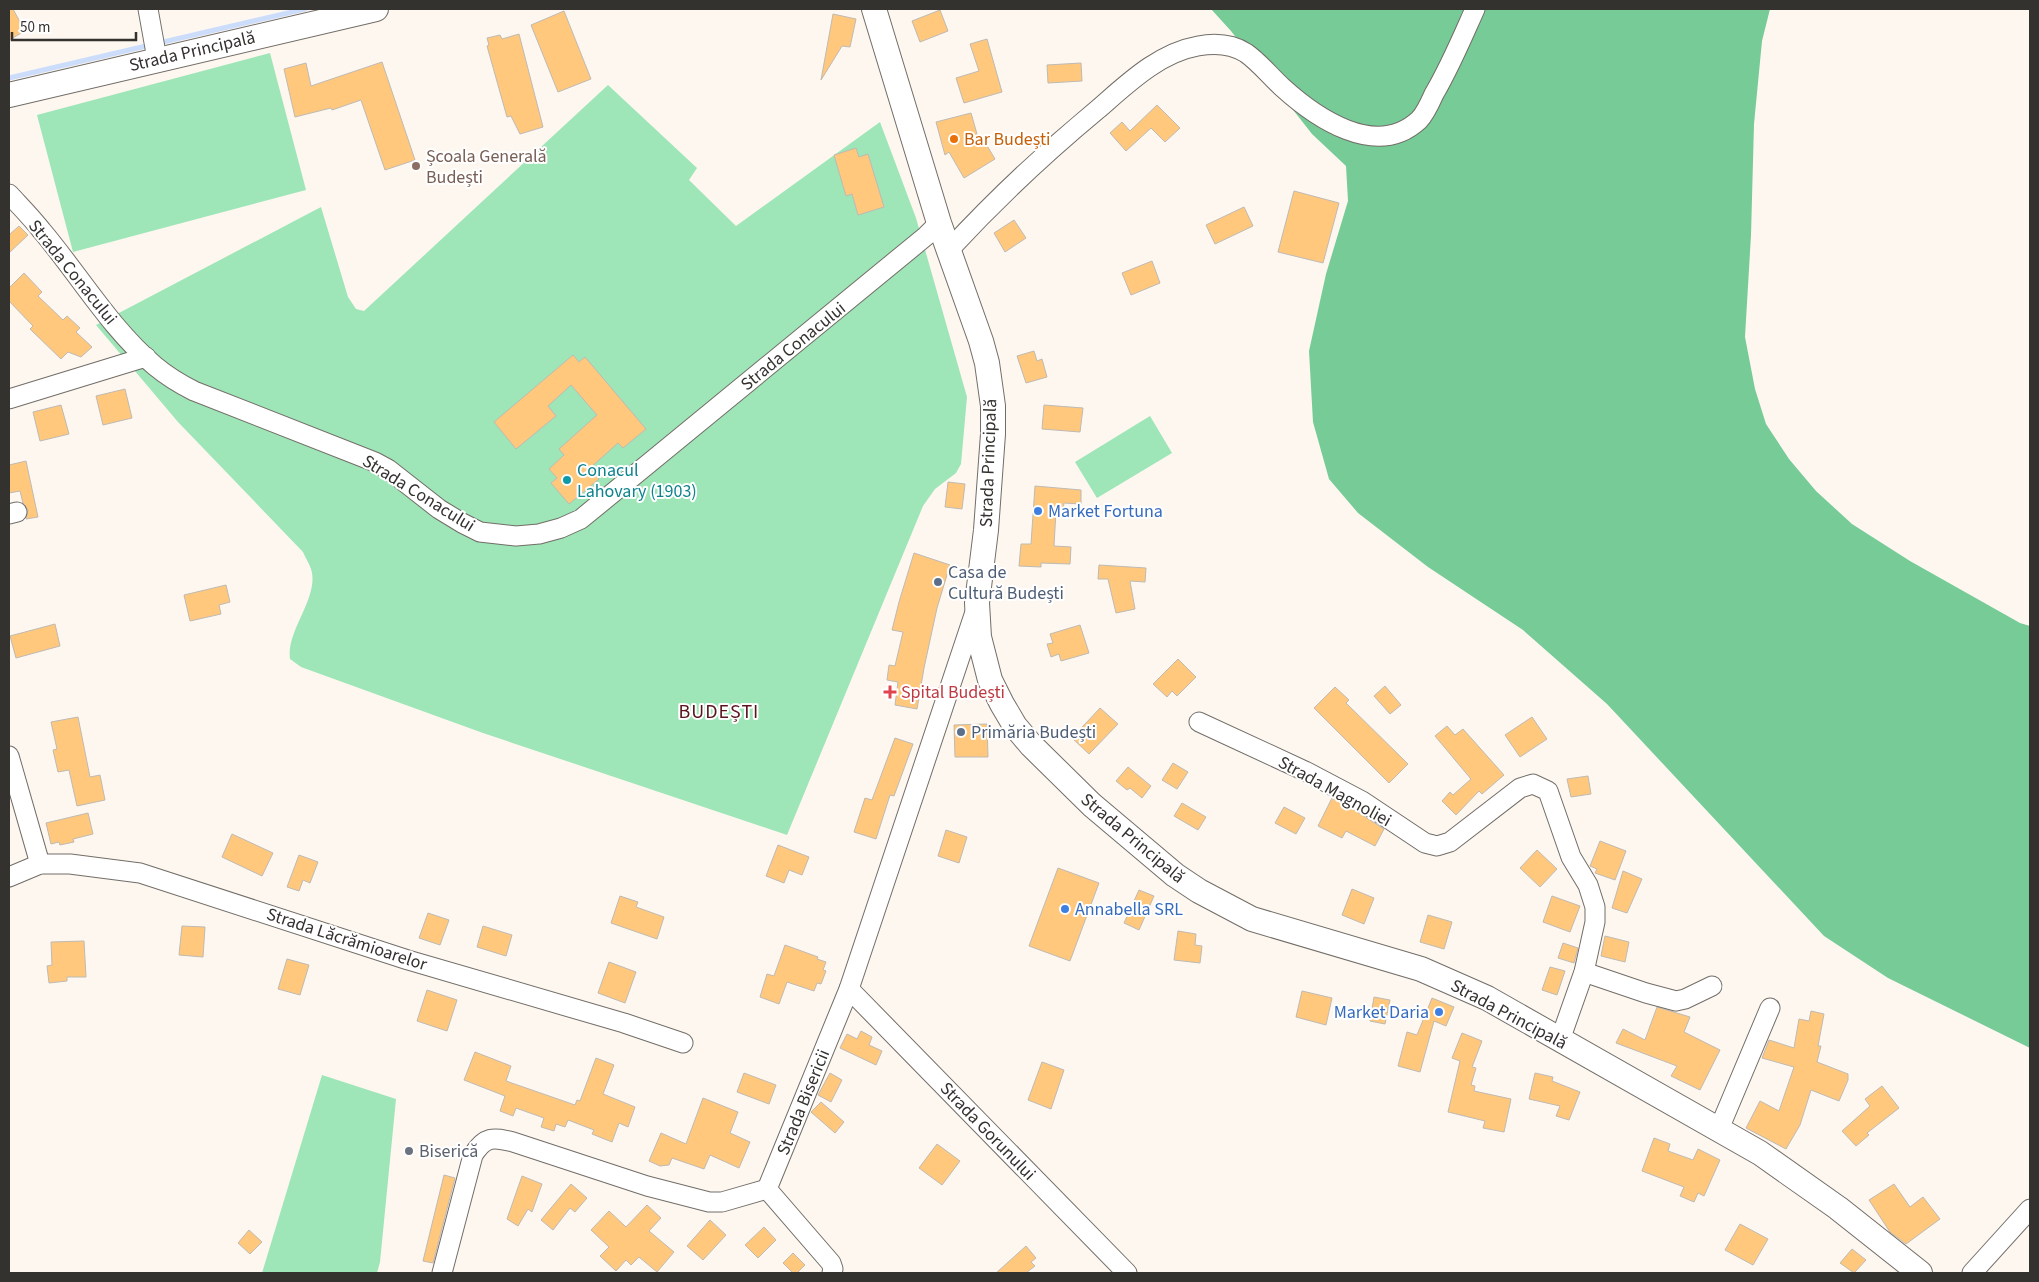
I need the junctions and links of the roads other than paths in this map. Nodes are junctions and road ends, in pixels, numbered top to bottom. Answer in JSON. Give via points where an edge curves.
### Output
{"nodes":[{"id":1,"x":148,"y":9,"type":"edge"},
{"id":2,"x":376,"y":9,"type":"edge"},
{"id":3,"x":874,"y":9,"type":"edge"},
{"id":4,"x":1475,"y":9,"type":"edge"},
{"id":5,"x":157,"y":57,"type":"junction"},
{"id":6,"x":9,"y":95,"type":"edge"},
{"id":7,"x":9,"y":194,"type":"edge"},
{"id":8,"x":939,"y":223,"type":"junction"},
{"id":9,"x":948,"y":250,"type":"junction"},
{"id":10,"x":146,"y":357,"type":"junction"},
{"id":11,"x":9,"y":399,"type":"edge"},
{"id":12,"x":977,"y":603,"type":"junction"},
{"id":13,"x":1198,"y":722,"type":"dead end"},
{"id":14,"x":9,"y":756,"type":"edge"},
{"id":15,"x":40,"y":864,"type":"junction"},
{"id":16,"x":9,"y":877,"type":"edge"},
{"id":17,"x":1584,"y":972,"type":"junction"},
{"id":18,"x":1712,"y":986,"type":"dead end"},
{"id":19,"x":849,"y":989,"type":"junction"},
{"id":20,"x":1770,"y":1008,"type":"dead end"},
{"id":21,"x":1560,"y":1040,"type":"junction"},
{"id":22,"x":683,"y":1042,"type":"dead end"},
{"id":23,"x":1719,"y":1129,"type":"junction"},
{"id":24,"x":767,"y":1189,"type":"junction"},
{"id":25,"x":2030,"y":1209,"type":"edge"},
{"id":26,"x":442,"y":1273,"type":"edge"},
{"id":27,"x":832,"y":1273,"type":"edge"},
{"id":28,"x":1127,"y":1273,"type":"edge"},
{"id":29,"x":1920,"y":1273,"type":"edge"},
{"id":30,"x":1972,"y":1273,"type":"edge"}],
"edges":[{"from":1,"to":5,"type":"street"},
{"from":2,"to":5,"type":"main road","name":"Strada Principală"},
{"from":3,"to":8,"type":"main road","name":"Strada Principală"},
{"from":4,"to":9,"type":"street","via":[[1452,63],[1419,120],[1394,134],[1379,137],[1359,135],[1341,128],[1308,108],[1251,58],[1231,46],[1199,46],[1166,57],[1131,80],[1047,151]]},
{"from":5,"to":6,"type":"main road","name":"Strada Principală"},
{"from":7,"to":10,"type":"street","name":"Strada Conacului","via":[[103,310]]},
{"from":8,"to":9,"type":"main road","name":"Strada Principală"},
{"from":8,"to":10,"type":"street","name":"Strada Conacului","via":[[597,507],[581,519],[539,534],[497,535],[462,524],[375,462],[194,391],[173,380]]},
{"from":9,"to":12,"type":"main road","name":"Strada Principală","via":[[981,341],[993,406],[992,468]]},
{"from":10,"to":11,"type":"street"},
{"from":12,"to":19,"type":"street","name":"Strada Bisericii"},
{"from":12,"to":21,"type":"main road","name":"Strada Principală","via":[[979,637],[990,680],[1015,726],[1051,766],[1175,875],[1218,903],[1252,919],[1386,957],[1460,985]]},
{"from":13,"to":17,"type":"street","name":"Strada Magnoliei","via":[[1362,801],[1425,844],[1437,846],[1450,842],[1520,788],[1533,784],[1548,791],[1570,857],[1588,885],[1595,907],[1595,922]]},
{"from":14,"to":15,"type":"street"},
{"from":15,"to":16,"type":"street","name":"Strada Lăcrămioarelor"},
{"from":15,"to":22,"type":"street","name":"Strada Lăcrămioarelor","via":[[70,864],[140,873],[408,960]]},
{"from":17,"to":18,"type":"street","via":[[1676,1001]]},
{"from":17,"to":21,"type":"street","name":"Strada Magnoliei"},
{"from":19,"to":24,"type":"street","name":"Strada Bisericii"},
{"from":19,"to":28,"type":"street","name":"Strada Gorunului"},
{"from":20,"to":23,"type":"street"},
{"from":21,"to":23,"type":"main road","name":"Strada Principală"},
{"from":23,"to":29,"type":"main road","name":"Strada Principală","via":[[1806,1184]]},
{"from":24,"to":26,"type":"street","via":[[722,1202],[710,1202],[647,1186],[513,1142],[485,1140],[473,1155]]},
{"from":24,"to":27,"type":"street","via":[[832,1263]]},
{"from":25,"to":30,"type":"street"}]}
